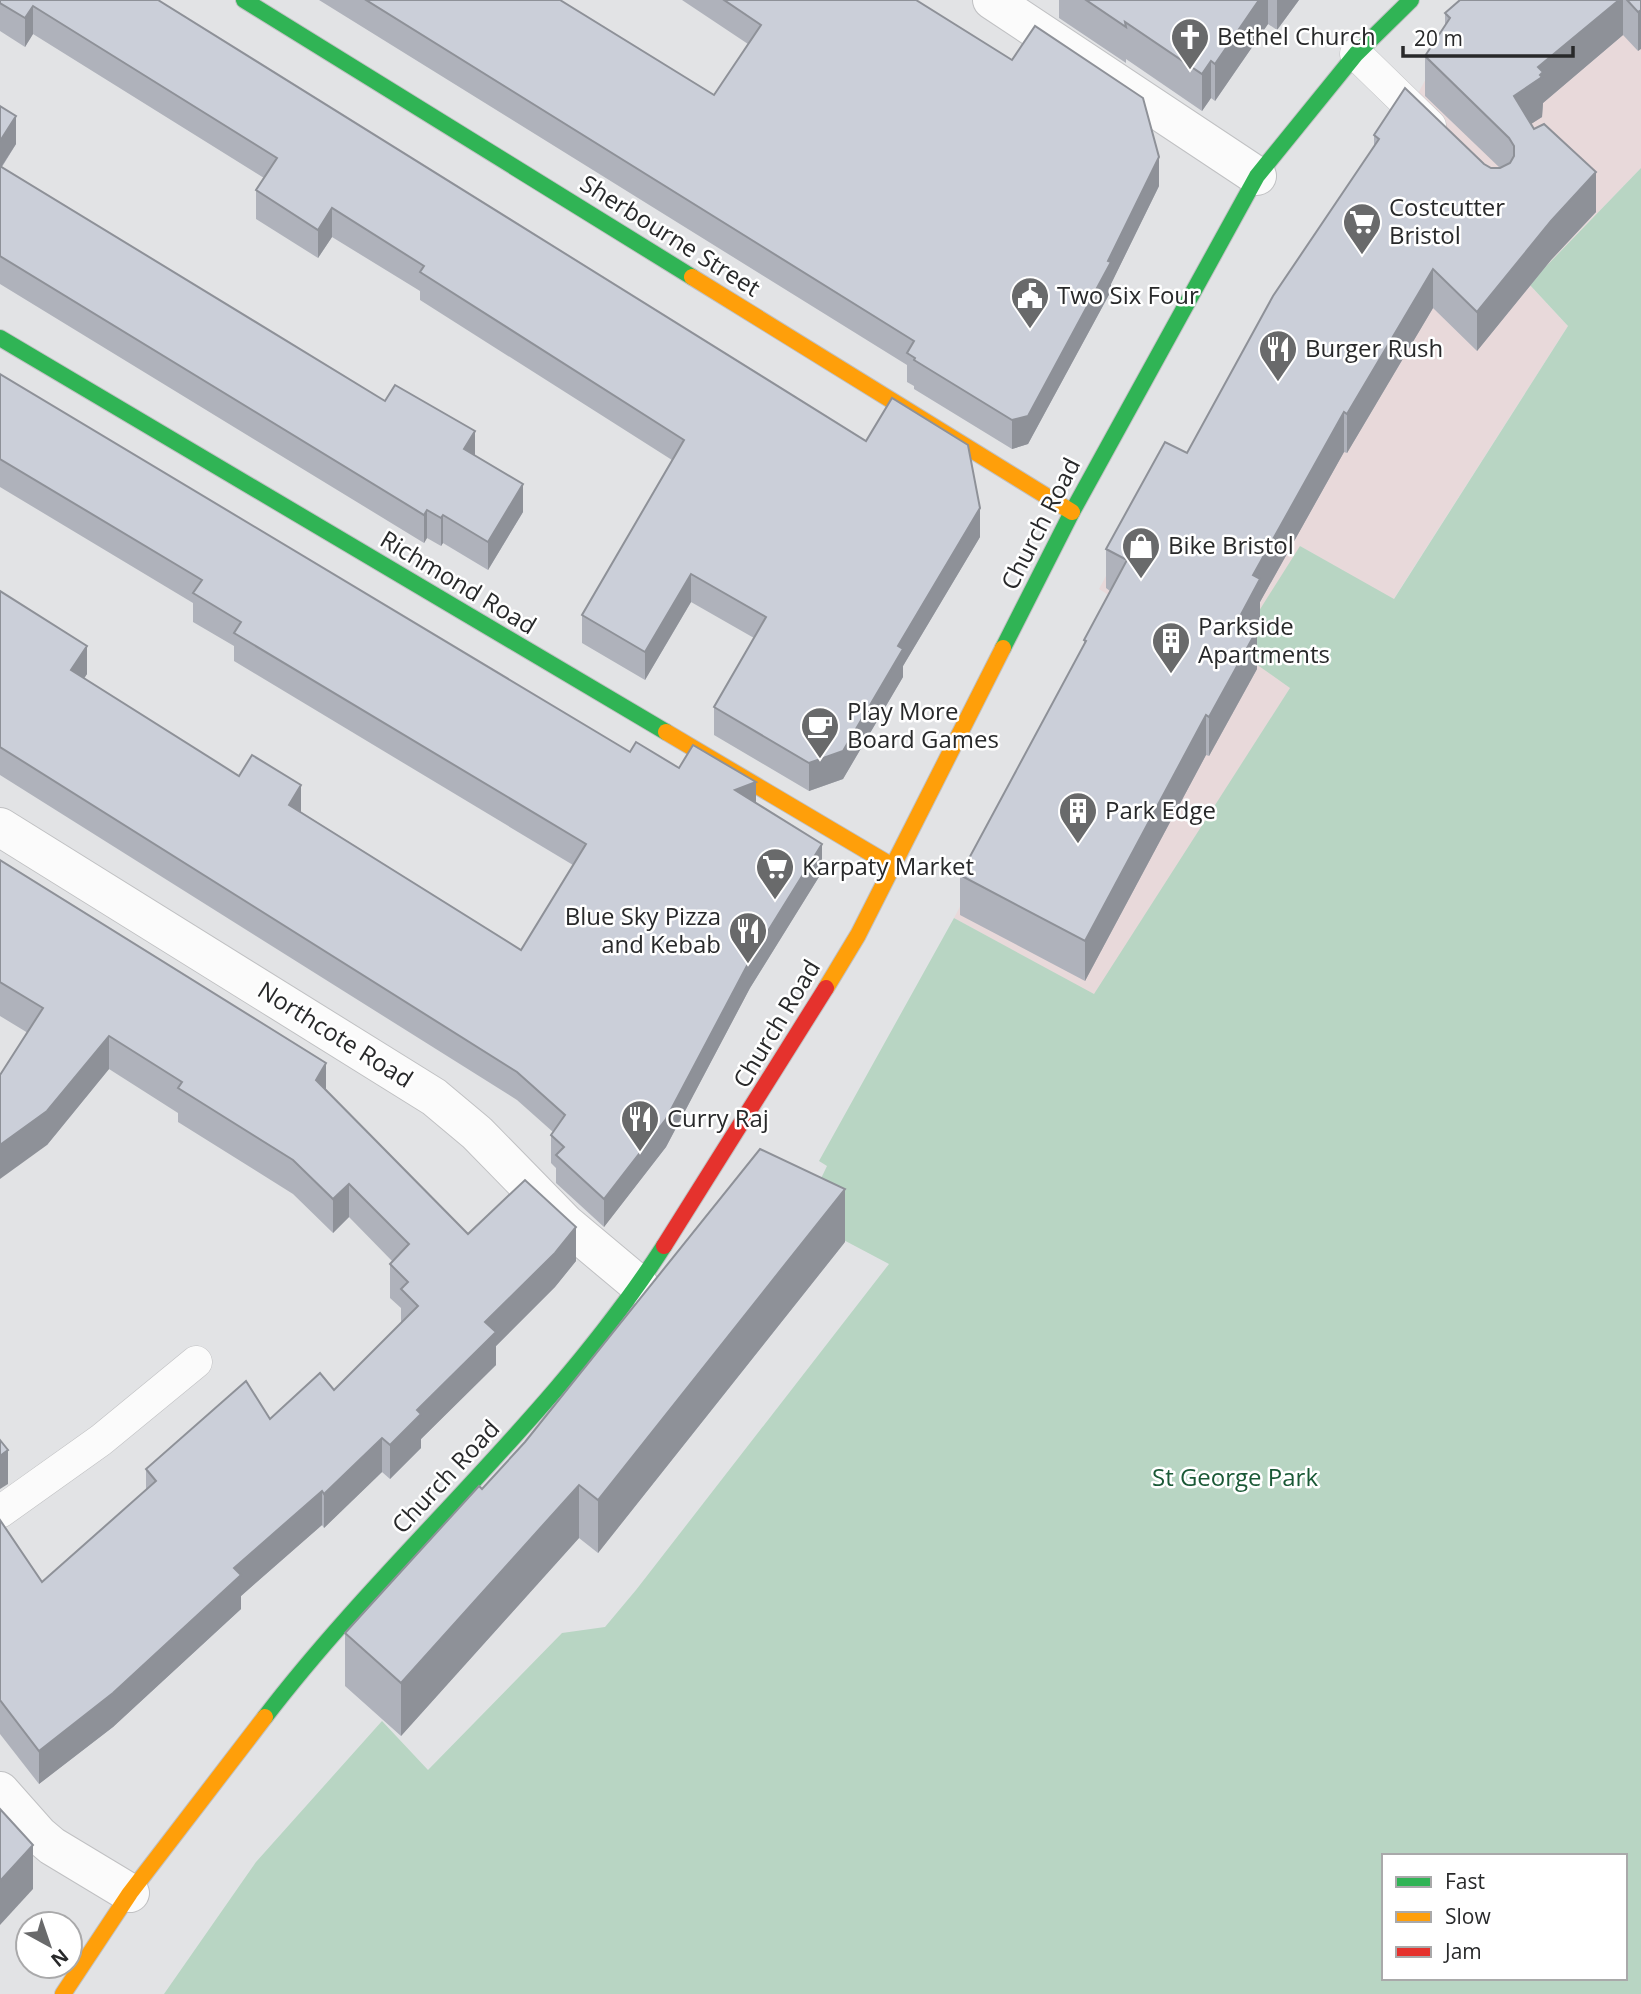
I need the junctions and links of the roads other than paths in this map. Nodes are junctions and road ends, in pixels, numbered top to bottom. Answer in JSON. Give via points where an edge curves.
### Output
{"nodes":[{"id":1,"x":244,"y":0,"type":"edge"},
{"id":2,"x":992,"y":0,"type":"edge"},
{"id":3,"x":1411,"y":0,"type":"edge"},
{"id":4,"x":1356,"y":54,"type":"junction"},
{"id":5,"x":1446,"y":142,"type":"edge"},
{"id":6,"x":1257,"y":176,"type":"junction"},
{"id":7,"x":0,"y":338,"type":"edge"},
{"id":8,"x":1072,"y":512,"type":"junction"},
{"id":9,"x":0,"y":827,"type":"edge"},
{"id":10,"x":894,"y":867,"type":"junction"},
{"id":11,"x":639,"y":1285,"type":"junction"},
{"id":12,"x":196,"y":1362,"type":"dead end"},
{"id":13,"x":0,"y":1511,"type":"edge"},
{"id":14,"x":0,"y":1791,"type":"edge"},
{"id":15,"x":130,"y":1893,"type":"junction"},
{"id":16,"x":62,"y":1994,"type":"edge"}],
"edges":[{"from":1,"to":8,"type":"main road","name":"Sherbourne Street"},
{"from":2,"to":6,"type":"street"},
{"from":3,"to":4,"type":"main road","name":"Church Road"},
{"from":4,"to":5,"type":"lane"},
{"from":4,"to":6,"type":"main road","name":"Church Road"},
{"from":6,"to":8,"type":"main road","name":"Church Road"},
{"from":7,"to":10,"type":"main road","name":"Richmond Road"},
{"from":8,"to":10,"type":"main road","name":"Church Road"},
{"from":9,"to":11,"type":"street","name":"Northcote Road","via":[[434,1097],[477,1133],[565,1223]]},
{"from":10,"to":11,"type":"main road","name":"Church Road","via":[[769,1082]]},
{"from":11,"to":15,"type":"main road","name":"Church Road","via":[[553,1393],[287,1688]]},
{"from":12,"to":13,"type":"lane","via":[[101,1440]]},
{"from":14,"to":15,"type":"street","via":[[52,1846]]},
{"from":15,"to":16,"type":"main road","name":"Church Road"}]}
